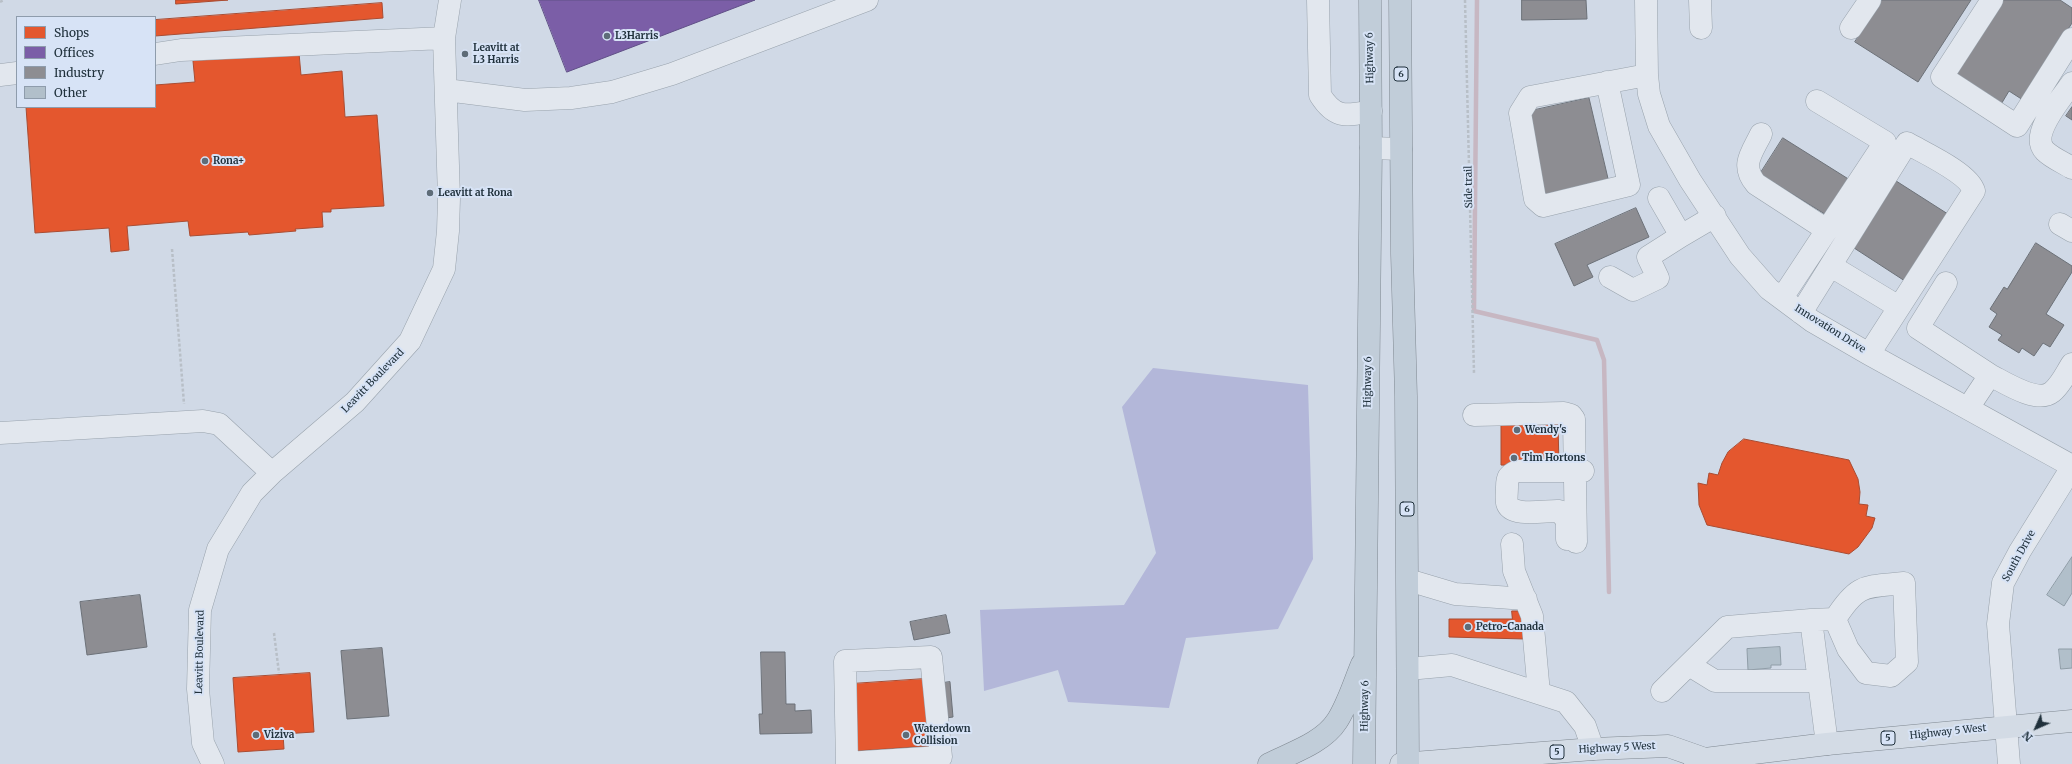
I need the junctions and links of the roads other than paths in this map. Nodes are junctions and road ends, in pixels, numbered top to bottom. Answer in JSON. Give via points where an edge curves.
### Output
{"nodes":[{"id":1,"x":450,"y":0,"type":"edge"},
{"id":2,"x":867,"y":0,"type":"edge"},
{"id":3,"x":1318,"y":0,"type":"edge"},
{"id":4,"x":1370,"y":0,"type":"edge"},
{"id":5,"x":1400,"y":0,"type":"edge"},
{"id":6,"x":1646,"y":0,"type":"edge"},
{"id":7,"x":1700,"y":0,"type":"edge"},
{"id":8,"x":1870,"y":0,"type":"edge"},
{"id":9,"x":1992,"y":0,"type":"edge"},
{"id":10,"x":1701,"y":28,"type":"dead end"},
{"id":11,"x":1851,"y":28,"type":"dead end"},
{"id":12,"x":444,"y":38,"type":"junction"},
{"id":13,"x":2072,"y":39,"type":"edge"},
{"id":14,"x":156,"y":54,"type":"edge"},
{"id":15,"x":16,"y":73,"type":"edge"},
{"id":16,"x":0,"y":75,"type":"edge"},
{"id":17,"x":1647,"y":75,"type":"junction"},
{"id":18,"x":1607,"y":82,"type":"junction"},
{"id":19,"x":2072,"y":83,"type":"edge"},
{"id":20,"x":446,"y":90,"type":"junction"},
{"id":21,"x":1817,"y":101,"type":"dead end"},
{"id":22,"x":1371,"y":111,"type":"junction"},
{"id":23,"x":1761,"y":134,"type":"dead end"},
{"id":24,"x":1371,"y":148,"type":"junction"},
{"id":25,"x":1401,"y":149,"type":"junction"},
{"id":26,"x":2072,"y":168,"type":"edge"},
{"id":27,"x":1659,"y":198,"type":"dead end"},
{"id":28,"x":1715,"y":216,"type":"junction"},
{"id":29,"x":1827,"y":230,"type":"junction"},
{"id":30,"x":1681,"y":236,"type":"junction"},
{"id":31,"x":1831,"y":266,"type":"junction"},
{"id":32,"x":1610,"y":277,"type":"dead end"},
{"id":33,"x":1946,"y":283,"type":"dead end"},
{"id":34,"x":1782,"y":298,"type":"junction"},
{"id":35,"x":1899,"y":307,"type":"junction"},
{"id":36,"x":1801,"y":313,"type":"junction"},
{"id":37,"x":1869,"y":354,"type":"junction"},
{"id":38,"x":2072,"y":364,"type":"edge"},
{"id":39,"x":1990,"y":375,"type":"junction"},
{"id":40,"x":1968,"y":408,"type":"junction"},
{"id":41,"x":1474,"y":415,"type":"dead end"},
{"id":42,"x":0,"y":433,"type":"edge"},
{"id":43,"x":2072,"y":466,"type":"edge"},
{"id":44,"x":1579,"y":471,"type":"junction"},
{"id":45,"x":272,"y":473,"type":"junction"},
{"id":46,"x":1512,"y":544,"type":"dead end"},
{"id":47,"x":1408,"y":580,"type":"junction"},
{"id":48,"x":1526,"y":599,"type":"junction"},
{"id":49,"x":1835,"y":618,"type":"dead end"},
{"id":50,"x":1811,"y":620,"type":"junction"},
{"id":51,"x":1366,"y":654,"type":"junction"},
{"id":52,"x":1689,"y":665,"type":"junction"},
{"id":53,"x":1408,"y":669,"type":"junction"},
{"id":54,"x":1819,"y":681,"type":"junction"},
{"id":55,"x":1662,"y":691,"type":"dead end"},
{"id":56,"x":1539,"y":693,"type":"junction"},
{"id":57,"x":2072,"y":721,"type":"edge"},
{"id":58,"x":2007,"y":726,"type":"junction"},
{"id":59,"x":203,"y":744,"type":"junction"},
{"id":60,"x":1827,"y":744,"type":"junction"},
{"id":61,"x":1593,"y":749,"type":"junction"},
{"id":62,"x":1700,"y":761,"type":"edge"},
{"id":63,"x":195,"y":764,"type":"edge"},
{"id":64,"x":213,"y":764,"type":"edge"},
{"id":65,"x":847,"y":764,"type":"edge"},
{"id":66,"x":1269,"y":764,"type":"edge"},
{"id":67,"x":1364,"y":764,"type":"edge"},
{"id":68,"x":1401,"y":764,"type":"edge"},
{"id":69,"x":1408,"y":764,"type":"edge"},
{"id":70,"x":2009,"y":764,"type":"edge"}],
"edges":[{"from":1,"to":12,"type":"street","name":"Leavitt Boulevard"},
{"from":2,"to":20,"type":"street","via":[[672,74],[612,92],[571,98],[525,100]]},
{"from":3,"to":22,"type":"street","via":[[1320,95],[1326,106],[1334,112],[1348,116]]},
{"from":4,"to":22,"type":"highway","name":"Highway 6"},
{"from":5,"to":25,"type":"highway","number":"6"},
{"from":6,"to":17,"type":"street","name":"Innovation Drive"},
{"from":7,"to":10,"type":"street"},
{"from":8,"to":11,"type":"street"},
{"from":9,"to":13,"type":"street","via":[[1942,77],[2017,126]]},
{"from":12,"to":14,"type":"street","via":[[181,50]]},
{"from":12,"to":20,"type":"street","name":"Leavitt Boulevard"},
{"from":15,"to":16,"type":"street"},
{"from":17,"to":18,"type":"street"},
{"from":17,"to":28,"type":"street","name":"Innovation Drive","via":[[1649,94],[1659,126]]},
{"from":18,"to":18,"type":"street","via":[[1530,97],[1520,113],[1535,199],[1543,206],[1629,185]]},
{"from":19,"to":26,"type":"street","via":[[2042,128],[2040,140],[2044,150]]},
{"from":20,"to":45,"type":"street","name":"Leavitt Boulevard","via":[[449,198],[444,269],[410,341],[355,402]]},
{"from":21,"to":29,"type":"street","via":[[1885,142]]},
{"from":22,"to":24,"type":"highway","name":"Highway 6"},
{"from":23,"to":29,"type":"street","via":[[1747,163],[1751,178],[1756,184]]},
{"from":24,"to":25,"type":"street"},
{"from":24,"to":51,"type":"highway","name":"Highway 6"},
{"from":25,"to":47,"type":"highway","number":"6"},
{"from":27,"to":30,"type":"street"},
{"from":28,"to":30,"type":"street"},
{"from":28,"to":34,"type":"street","name":"Innovation Drive","via":[[1740,256],[1769,290]]},
{"from":29,"to":34,"type":"street"},
{"from":30,"to":32,"type":"street","via":[[1648,257],[1658,278],[1633,290]]},
{"from":31,"to":35,"type":"street"},
{"from":31,"to":35,"type":"street","via":[[1907,143],[1962,175],[1974,191]]},
{"from":31,"to":36,"type":"street"},
{"from":33,"to":39,"type":"street","via":[[1918,328]]},
{"from":34,"to":36,"type":"street","name":"Innovation Drive"},
{"from":35,"to":37,"type":"street"},
{"from":36,"to":37,"type":"street","name":"Innovation Drive"},
{"from":37,"to":40,"type":"street","name":"Innovation Drive"},
{"from":38,"to":39,"type":"street","via":[[2052,393],[2042,396],[2031,395]]},
{"from":39,"to":40,"type":"street"},
{"from":40,"to":43,"type":"street","name":"Innovation Drive"},
{"from":41,"to":44,"type":"street","via":[[1571,415],[1576,427]]},
{"from":42,"to":45,"type":"street","via":[[203,421],[219,424]]},
{"from":43,"to":58,"type":"street","name":"South Drive","via":[[2003,583],[1998,624]]},
{"from":44,"to":44,"type":"street","via":[[1517,471],[1510,474],[1507,479],[1507,504],[1510,509],[1517,512],[1559,511],[1567,520],[1572,542]]},
{"from":45,"to":59,"type":"street","name":"Leavitt Boulevard","via":[[252,493],[218,549],[200,610],[198,689]]},
{"from":46,"to":48,"type":"street","via":[[1514,571]]},
{"from":47,"to":48,"type":"street","via":[[1455,594]]},
{"from":47,"to":53,"type":"highway","number":"6"},
{"from":48,"to":56,"type":"street","via":[[1532,616]]},
{"from":49,"to":50,"type":"street"},
{"from":50,"to":52,"type":"street","via":[[1727,626]]},
{"from":50,"to":54,"type":"street"},
{"from":51,"to":66,"type":"highway","via":[[1336,722],[1316,740]]},
{"from":51,"to":67,"type":"highway","name":"Highway 6"},
{"from":52,"to":54,"type":"street","via":[[1715,681]]},
{"from":52,"to":55,"type":"street"},
{"from":53,"to":56,"type":"street","via":[[1452,665]]},
{"from":53,"to":69,"type":"highway","number":"6"},
{"from":54,"to":60,"type":"street"},
{"from":56,"to":61,"type":"street","via":[[1566,702],[1585,726]]},
{"from":57,"to":58,"type":"main road","name":"Highway 5 West","number":"5"},
{"from":58,"to":60,"type":"main road","name":"Highway 5 West","number":"5"},
{"from":58,"to":70,"type":"street","name":"South Drive"},
{"from":59,"to":63,"type":"street","name":"Leavitt Boulevard"},
{"from":59,"to":64,"type":"street","name":"Leavitt Boulevard"},
{"from":60,"to":62,"type":"main road","name":"Highway 5 West","number":"5"},
{"from":61,"to":62,"type":"main road","name":"Highway 5 West","number":"5","via":[[1668,746]]},
{"from":61,"to":69,"type":"main road","name":"Highway 5 West","number":"5"},
{"from":65,"to":65,"type":"street","via":[[845,661],[931,657],[941,757]]},
{"from":68,"to":69,"type":"main road","number":"5"}]}
